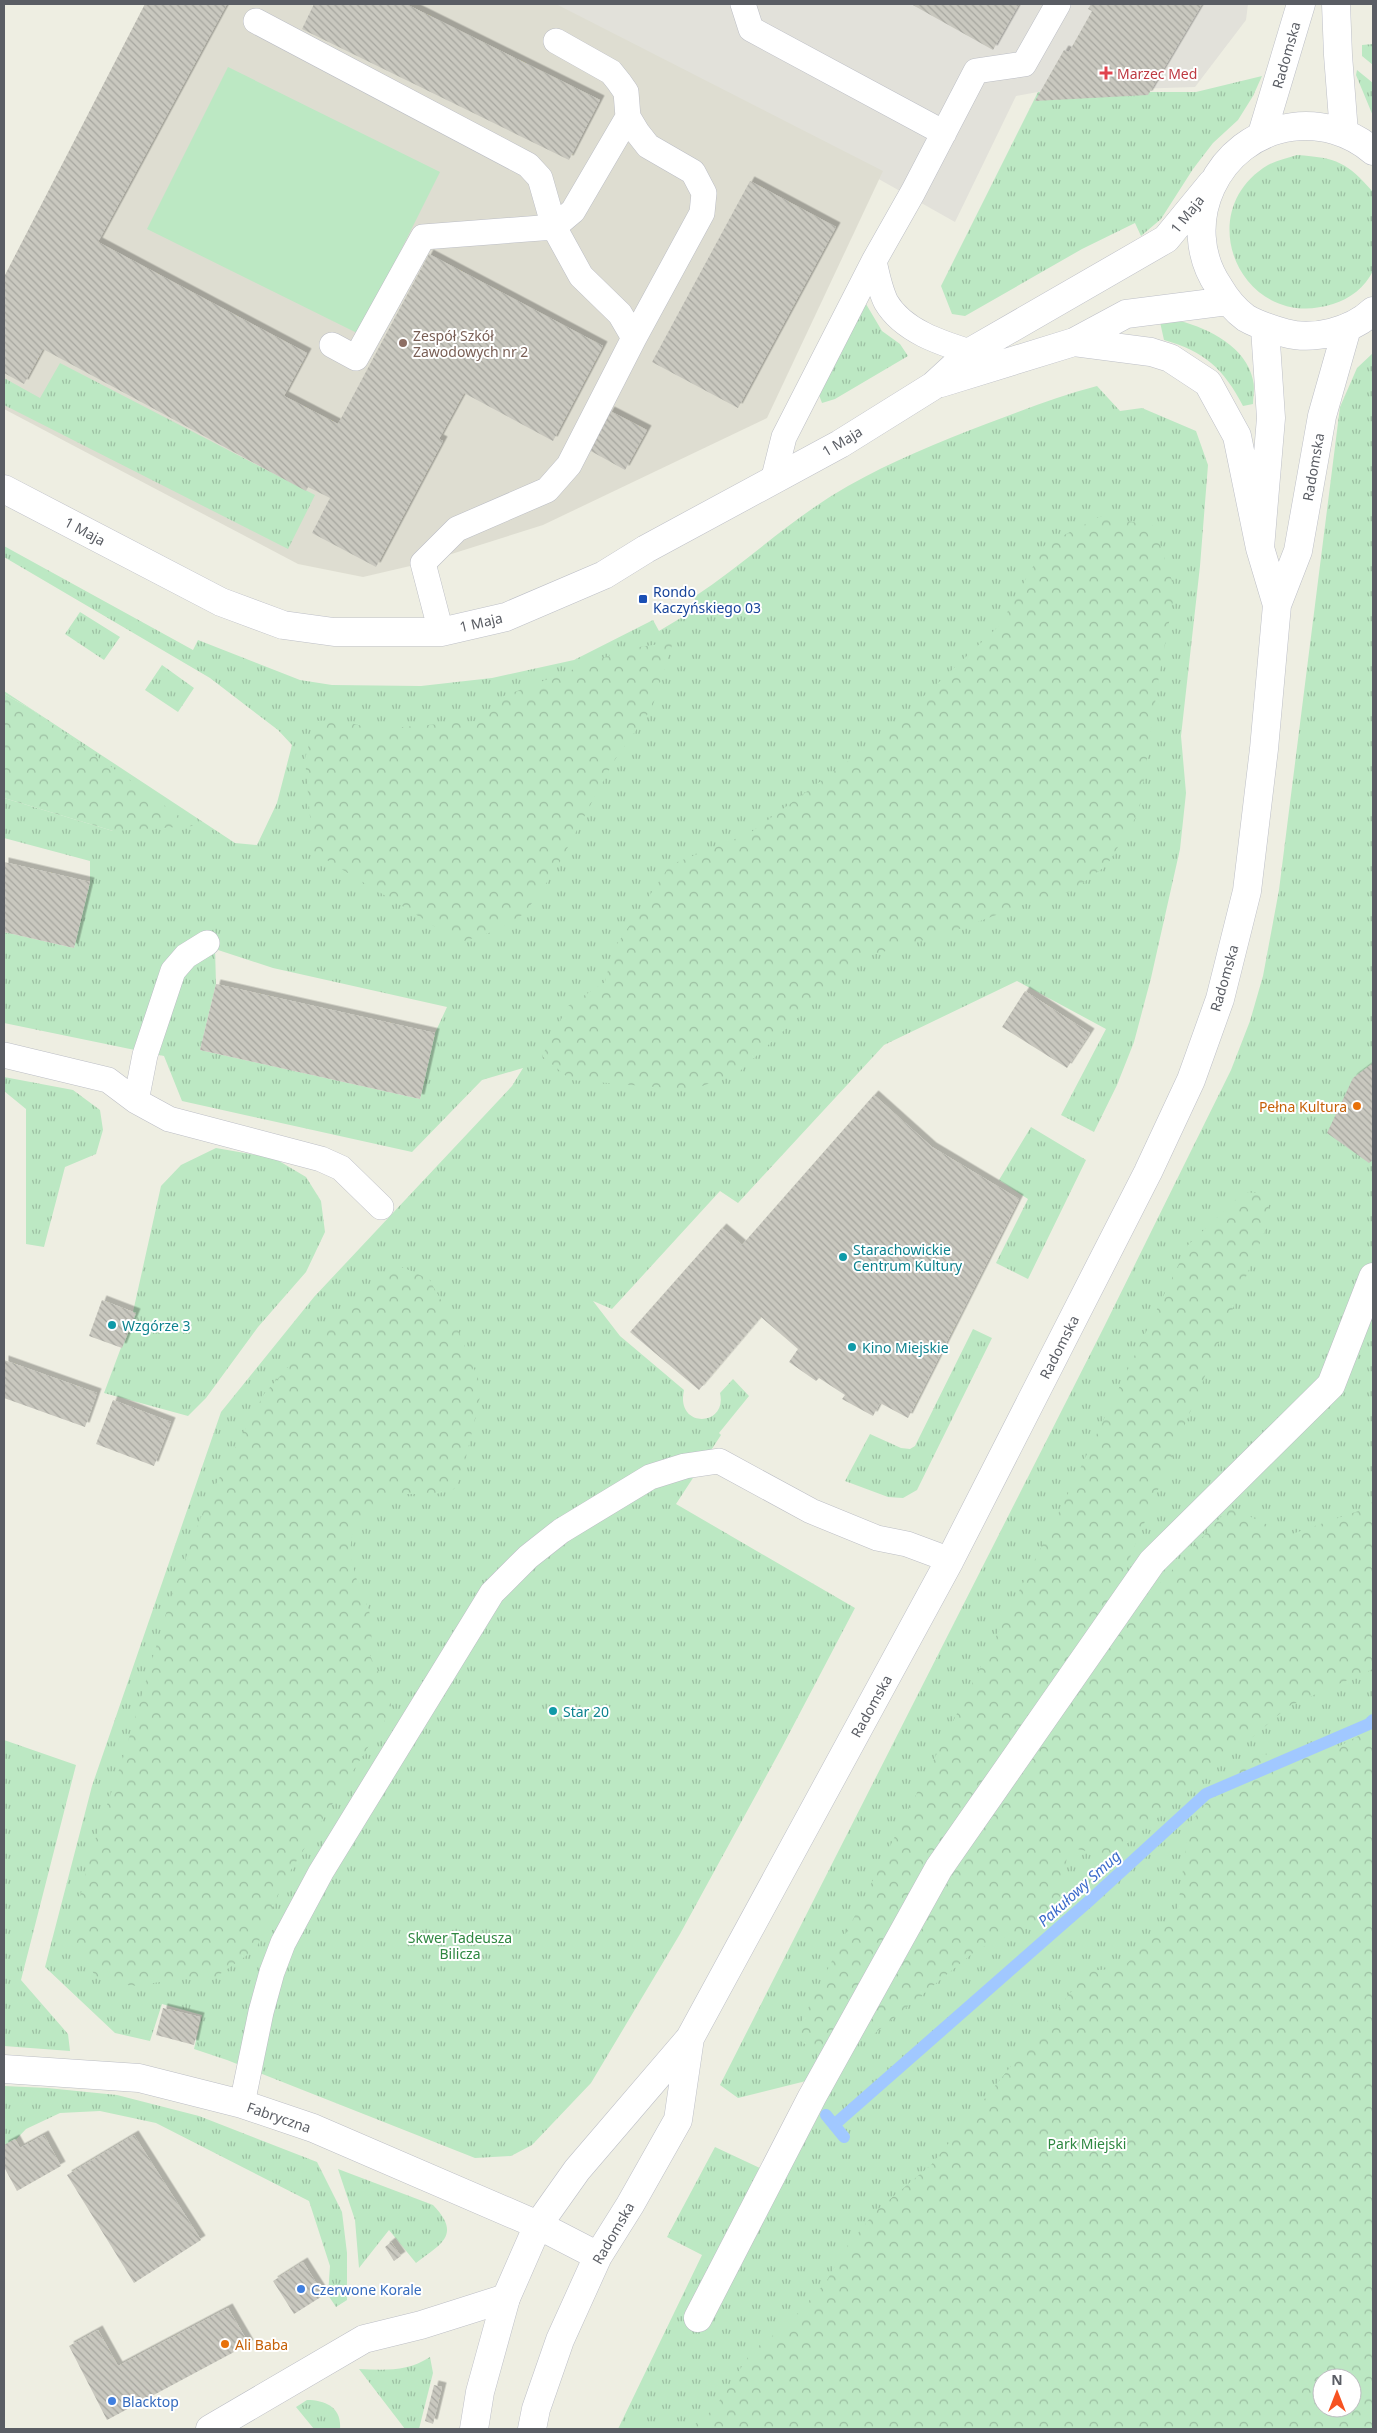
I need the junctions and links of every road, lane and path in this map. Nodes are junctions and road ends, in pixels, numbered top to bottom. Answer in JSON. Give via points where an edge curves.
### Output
{"nodes":[{"id":1,"x":743,"y":4,"type":"edge"},
{"id":2,"x":1058,"y":4,"type":"edge"},
{"id":3,"x":1301,"y":4,"type":"edge"},
{"id":4,"x":1336,"y":4,"type":"edge"},
{"id":5,"x":256,"y":21,"type":"dead end"},
{"id":6,"x":556,"y":41,"type":"dead end"},
{"id":7,"x":628,"y":117,"type":"junction"},
{"id":8,"x":944,"y":133,"type":"junction"},
{"id":9,"x":1344,"y":133,"type":"junction"},
{"id":10,"x":1262,"y":134,"type":"junction"},
{"id":11,"x":1373,"y":151,"type":"edge"},
{"id":12,"x":1212,"y":183,"type":"junction"},
{"id":13,"x":554,"y":227,"type":"junction"},
{"id":14,"x":874,"y":262,"type":"junction"},
{"id":15,"x":1228,"y":301,"type":"junction"},
{"id":16,"x":1373,"y":311,"type":"edge"},
{"id":17,"x":1265,"y":328,"type":"junction"},
{"id":18,"x":1347,"y":328,"type":"junction"},
{"id":19,"x":634,"y":338,"type":"junction"},
{"id":20,"x":1074,"y":342,"type":"junction"},
{"id":21,"x":332,"y":345,"type":"dead end"},
{"id":22,"x":970,"y":352,"type":"junction"},
{"id":23,"x":933,"y":386,"type":"junction"},
{"id":24,"x":773,"y":481,"type":"junction"},
{"id":25,"x":4,"y":489,"type":"edge"},
{"id":26,"x":1260,"y":548,"type":"junction"},
{"id":27,"x":1277,"y":605,"type":"junction"},
{"id":28,"x":441,"y":632,"type":"junction"},
{"id":29,"x":207,"y":943,"type":"dead end"},
{"id":30,"x":4,"y":1055,"type":"edge"},
{"id":31,"x":136,"y":1101,"type":"junction"},
{"id":32,"x":381,"y":1207,"type":"dead end"},
{"id":33,"x":1373,"y":1277,"type":"edge"},
{"id":34,"x":950,"y":1560,"type":"junction"},
{"id":35,"x":690,"y":2038,"type":"junction"},
{"id":36,"x":4,"y":2069,"type":"edge"},
{"id":37,"x":242,"y":2104,"type":"junction"},
{"id":38,"x":538,"y":2225,"type":"junction"},
{"id":39,"x":598,"y":2256,"type":"junction"},
{"id":40,"x":506,"y":2298,"type":"junction"},
{"id":41,"x":698,"y":2318,"type":"dead end"},
{"id":42,"x":210,"y":2429,"type":"edge"},
{"id":43,"x":474,"y":2429,"type":"edge"},
{"id":44,"x":532,"y":2429,"type":"edge"}],
"edges":[{"from":1,"to":8,"type":"lane","via":[[750,29]]},
{"from":2,"to":8,"type":"lane","via":[[1024,64],[976,71]]},
{"from":3,"to":10,"type":"street","name":"Radomska"},
{"from":4,"to":9,"type":"street"},
{"from":5,"to":13,"type":"lane","via":[[528,165],[540,178]]},
{"from":6,"to":7,"type":"lane","via":[[611,72],[626,92]]},
{"from":7,"to":13,"type":"lane","via":[[573,211]]},
{"from":7,"to":19,"type":"lane","via":[[648,146],[694,172],[704,193],[702,213]]},
{"from":8,"to":14,"type":"lane"},
{"from":9,"to":10,"type":"street","via":[[1304,125]]},
{"from":9,"to":11,"type":"street"},
{"from":10,"to":12,"type":"street","via":[[1225,163]]},
{"from":12,"to":15,"type":"street","via":[[1202,213],[1202,245],[1210,275]]},
{"from":12,"to":22,"type":"street","name":"1 Maja","via":[[1166,239]]},
{"from":13,"to":19,"type":"lane","via":[[581,276],[620,314]]},
{"from":13,"to":21,"type":"lane","via":[[423,237],[356,358]]},
{"from":14,"to":22,"type":"lane","via":[[887,303],[908,325],[943,344]]},
{"from":14,"to":24,"type":"lane","via":[[784,437]]},
{"from":15,"to":17,"type":"street","via":[[1245,317]]},
{"from":15,"to":20,"type":"street","name":"1 Maja","via":[[1126,314]]},
{"from":16,"to":18,"type":"street"},
{"from":17,"to":18,"type":"street","via":[[1292,335],[1320,335]]},
{"from":17,"to":26,"type":"street","name":"Radomska","via":[[1271,427]]},
{"from":18,"to":27,"type":"street","name":"Radomska","via":[[1322,416],[1298,551]]},
{"from":19,"to":28,"type":"lane","via":[[569,466],[547,490],[457,529],[423,563]]},
{"from":20,"to":23,"type":"street","name":"1 Maja"},
{"from":20,"to":26,"type":"street","via":[[1151,352],[1170,358],[1208,383],[1238,436]]},
{"from":22,"to":23,"type":"street","name":"1 Maja"},
{"from":23,"to":24,"type":"street","name":"1 Maja"},
{"from":24,"to":28,"type":"street","name":"1 Maja","via":[[604,575],[506,617]]},
{"from":25,"to":28,"type":"street","name":"1 Maja","via":[[221,602],[284,624],[334,632]]},
{"from":26,"to":27,"type":"street","name":"Radomska"},
{"from":27,"to":34,"type":"street","name":"Radomska","via":[[1247,891],[1220,999],[1191,1080],[1148,1172]]},
{"from":29,"to":31,"type":"lane","via":[[186,956],[173,971],[145,1055]]},
{"from":30,"to":31,"type":"lane","via":[[108,1080]]},
{"from":31,"to":32,"type":"lane","via":[[169,1119],[321,1159],[342,1168]]},
{"from":33,"to":41,"type":"street","via":[[1330,1385],[1152,1562],[939,1868],[812,2097]]},
{"from":34,"to":35,"type":"street","name":"Radomska"},
{"from":34,"to":37,"type":"lane","via":[[907,1544],[877,1538],[811,1511],[719,1461],[685,1466],[650,1477],[561,1531],[528,1557],[492,1593],[321,1872],[272,1972]]},
{"from":35,"to":38,"type":"street","name":"Radomska","via":[[577,2170]]},
{"from":35,"to":39,"type":"street","name":"Radomska","via":[[678,2120]]},
{"from":36,"to":37,"type":"street","name":"Fabryczna","via":[[139,2078]]},
{"from":37,"to":38,"type":"street","name":"Fabryczna","via":[[313,2128]]},
{"from":38,"to":39,"type":"street","name":"Fabryczna"},
{"from":38,"to":40,"type":"street","name":"Radomska"},
{"from":39,"to":44,"type":"street","name":"Radomska","via":[[560,2340]]},
{"from":40,"to":42,"type":"street","via":[[364,2339]]},
{"from":40,"to":43,"type":"street","name":"Radomska","via":[[480,2392]]}]}
